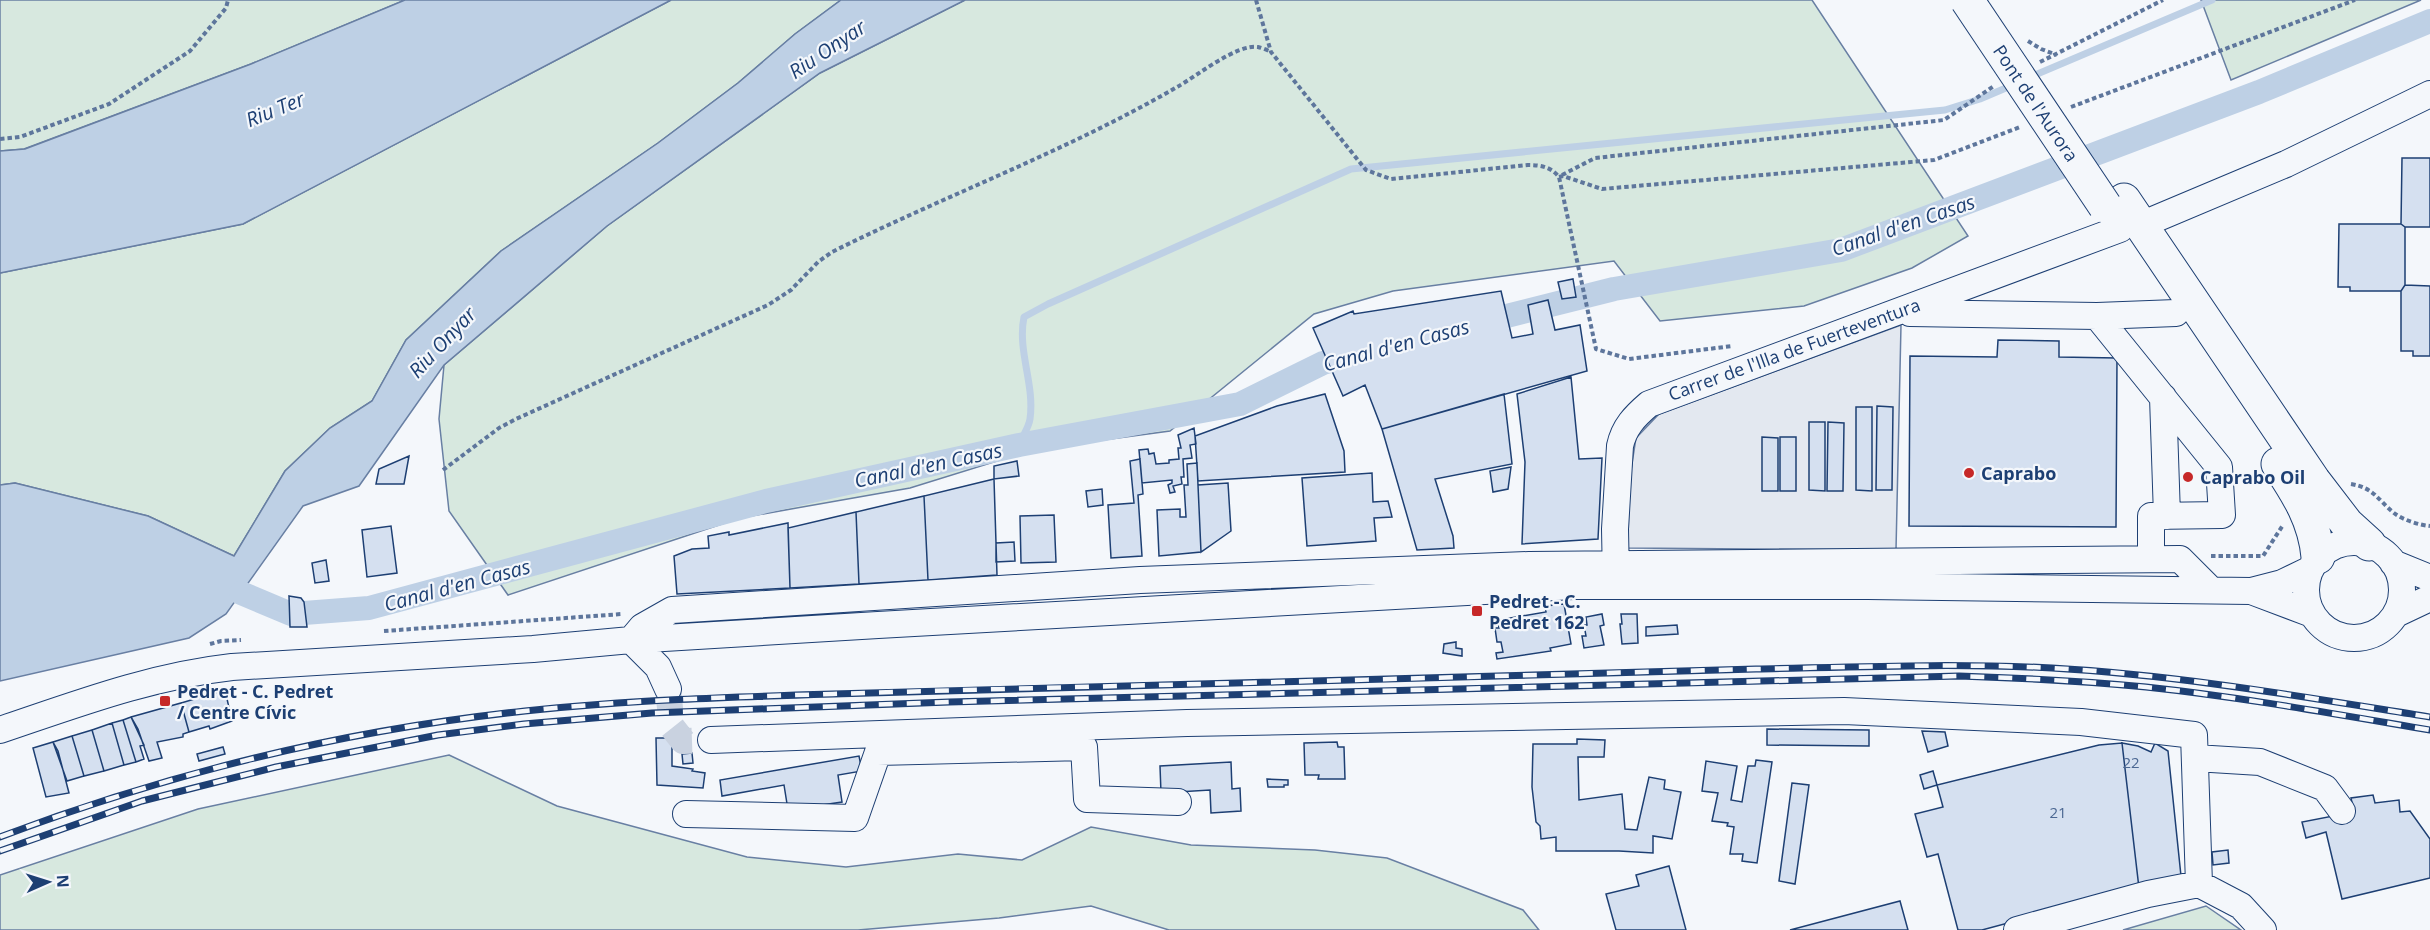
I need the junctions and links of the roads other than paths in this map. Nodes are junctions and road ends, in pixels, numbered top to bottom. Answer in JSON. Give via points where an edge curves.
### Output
{"nodes":[{"id":1,"x":1967,"y":0,"type":"edge"},
{"id":2,"x":1989,"y":0,"type":"edge"},
{"id":3,"x":2430,"y":93,"type":"edge"},
{"id":4,"x":2123,"y":215,"type":"junction"},
{"id":5,"x":1894,"y":312,"type":"junction"},
{"id":6,"x":2176,"y":313,"type":"junction"},
{"id":7,"x":2097,"y":316,"type":"junction"},
{"id":8,"x":2163,"y":397,"type":"junction"},
{"id":9,"x":2311,"y":496,"type":"junction"},
{"id":10,"x":2167,"y":516,"type":"junction"},
{"id":11,"x":2381,"y":554,"type":"junction"},
{"id":12,"x":2151,"y":558,"type":"junction"},
{"id":13,"x":2314,"y":563,"type":"junction"},
{"id":14,"x":1616,"y":575,"type":"junction"},
{"id":15,"x":2430,"y":578,"type":"edge"},
{"id":16,"x":2211,"y":590,"type":"junction"},
{"id":17,"x":2251,"y":591,"type":"junction"},
{"id":18,"x":2430,"y":598,"type":"edge"},
{"id":19,"x":2396,"y":614,"type":"junction"},
{"id":20,"x":2312,"y":615,"type":"junction"},
{"id":21,"x":630,"y":640,"type":"junction"},
{"id":22,"x":668,"y":689,"type":"tunnel mouth"},
{"id":23,"x":0,"y":730,"type":"edge"},
{"id":24,"x":1084,"y":737,"type":"junction"},
{"id":25,"x":711,"y":740,"type":"tunnel mouth"},
{"id":26,"x":2195,"y":758,"type":"junction"},
{"id":27,"x":1178,"y":802,"type":"dead end"},
{"id":28,"x":2342,"y":811,"type":"dead end"},
{"id":29,"x":686,"y":814,"type":"dead end"},
{"id":30,"x":2199,"y":884,"type":"junction"},
{"id":31,"x":2017,"y":930,"type":"edge"},
{"id":32,"x":2263,"y":930,"type":"edge"}],
"edges":[{"from":1,"to":4,"type":"main road","name":"Pont de l'Aurora","bridge":true},
{"from":2,"to":4,"type":"main road","name":"Pont de l'Aurora"},
{"from":3,"to":4,"type":"street","name":"Carrer de l'Illa de Fuerteventura","via":[[2286,164]]},
{"from":4,"to":5,"type":"street","name":"Carrer de l'Illa de Fuerteventura"},
{"from":4,"to":6,"type":"main road"},
{"from":4,"to":9,"type":"main road"},
{"from":5,"to":7,"type":"street"},
{"from":5,"to":14,"type":"street","name":"Carrer de l'Illa de Fuerteventura","via":[[1661,398],[1629,423],[1622,433],[1618,459]]},
{"from":6,"to":7,"type":"street"},
{"from":6,"to":9,"type":"main road","via":[[2297,491]]},
{"from":7,"to":8,"type":"street"},
{"from":8,"to":10,"type":"street"},
{"from":8,"to":10,"type":"street","via":[[2219,467],[2222,515]]},
{"from":9,"to":11,"type":"main road"},
{"from":9,"to":13,"type":"main road","via":[[2316,535]]},
{"from":10,"to":12,"type":"street","via":[[2151,516]]},
{"from":11,"to":13,"type":"street","via":[[2347,542],[2336,545]]},
{"from":11,"to":15,"type":"street"},
{"from":11,"to":19,"type":"street","via":[[2399,575],[2402,588]]},
{"from":12,"to":14,"type":"street"},
{"from":12,"to":16,"type":"street","via":[[2180,559]]},
{"from":13,"to":17,"type":"street","via":[[2282,583]]},
{"from":13,"to":20,"type":"street","via":[[2305,589]]},
{"from":14,"to":16,"type":"street","via":[[1868,585]]},
{"from":14,"to":21,"type":"street","via":[[1140,580],[672,610],[642,627]]},
{"from":16,"to":17,"type":"street"},
{"from":17,"to":20,"type":"street"},
{"from":18,"to":19,"type":"street"},
{"from":19,"to":20,"type":"street","via":[[2378,632],[2354,639],[2329,632]]},
{"from":21,"to":22,"type":"street","via":[[658,667]]},
{"from":21,"to":23,"type":"street","via":[[193,672],[133,686]]},
{"from":24,"to":25,"type":"street"},
{"from":24,"to":26,"type":"street","via":[[1844,711],[2081,722],[2194,735]]},
{"from":24,"to":27,"type":"street","via":[[1087,798]]},
{"from":24,"to":29,"type":"street","via":[[878,752],[855,818]]},
{"from":26,"to":28,"type":"street","via":[[2260,762],[2325,788]]},
{"from":26,"to":30,"type":"street"},
{"from":30,"to":31,"type":"street"},
{"from":30,"to":32,"type":"street","via":[[2241,906]]}]}
